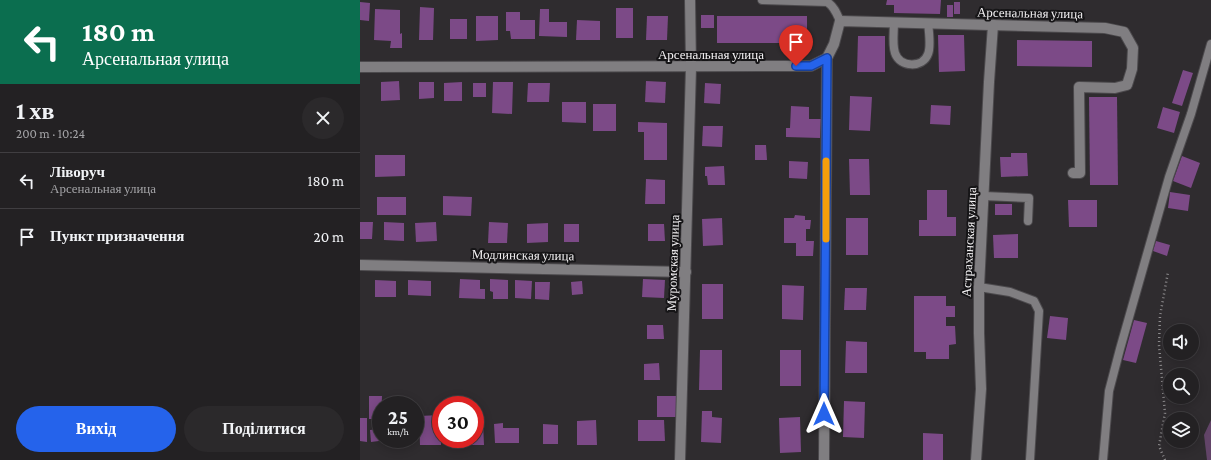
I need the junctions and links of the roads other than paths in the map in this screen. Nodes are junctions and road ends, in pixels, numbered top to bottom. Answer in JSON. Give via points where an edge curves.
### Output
{"nodes":[{"id":1,"x":690,"y":0,"type":"edge"},
{"id":2,"x":762,"y":0,"type":"edge"},
{"id":3,"x":840,"y":21,"type":"junction"},
{"id":4,"x":894,"y":22,"type":"junction"},
{"id":5,"x":928,"y":23,"type":"junction"},
{"id":6,"x":993,"y":25,"type":"junction"},
{"id":7,"x":1211,"y":44,"type":"edge"},
{"id":8,"x":827,"y":58,"type":"junction"},
{"id":9,"x":360,"y":67,"type":"edge"},
{"id":10,"x":691,"y":67,"type":"junction"},
{"id":11,"x":1073,"y":173,"type":"dead end"},
{"id":12,"x":984,"y":196,"type":"junction"},
{"id":13,"x":1028,"y":221,"type":"dead end"},
{"id":14,"x":360,"y":265,"type":"edge"},
{"id":15,"x":686,"y":272,"type":"junction"},
{"id":16,"x":979,"y":287,"type":"junction"},
{"id":17,"x":680,"y":460,"type":"edge"},
{"id":18,"x":824,"y":460,"type":"edge"},
{"id":19,"x":976,"y":460,"type":"edge"},
{"id":20,"x":1030,"y":460,"type":"edge"},
{"id":21,"x":1103,"y":460,"type":"edge"}],
"edges":[{"from":1,"to":10,"type":"street","name":"Муромская улица"},
{"from":2,"to":3,"type":"lane","via":[[828,2]]},
{"from":3,"to":4,"type":"street","name":"Арсенальная улица"},
{"from":3,"to":8,"type":"street"},
{"from":4,"to":5,"type":"street","name":"Арсенальная улица"},
{"from":4,"to":5,"type":"lane","via":[[894,45],[898,60],[919,65],[929,53]]},
{"from":5,"to":6,"type":"street","name":"Арсенальная улица"},
{"from":6,"to":11,"type":"street","name":"Арсенальная улица","via":[[1105,28],[1124,32],[1133,48],[1132,69],[1127,85],[1115,88],[1079,87],[1080,173]]},
{"from":6,"to":12,"type":"street","name":"Астраханская улица"},
{"from":7,"to":21,"type":"lane","via":[[1191,114],[1169,176],[1109,391]]},
{"from":8,"to":10,"type":"street","name":"Арсенальная улица","via":[[811,66]]},
{"from":8,"to":18,"type":"street"},
{"from":9,"to":10,"type":"street","name":"Арсенальная улица"},
{"from":10,"to":15,"type":"street","name":"Муромская улица"},
{"from":12,"to":13,"type":"lane","via":[[1029,198]]},
{"from":12,"to":16,"type":"street","name":"Астраханская улица"},
{"from":14,"to":15,"type":"street","name":"Модлинская улица"},
{"from":15,"to":17,"type":"street","name":"Муромская улица"},
{"from":16,"to":19,"type":"street","name":"Астраханская улица","via":[[981,390]]},
{"from":16,"to":20,"type":"lane","via":[[1010,292],[1034,301],[1039,311]]}]}
